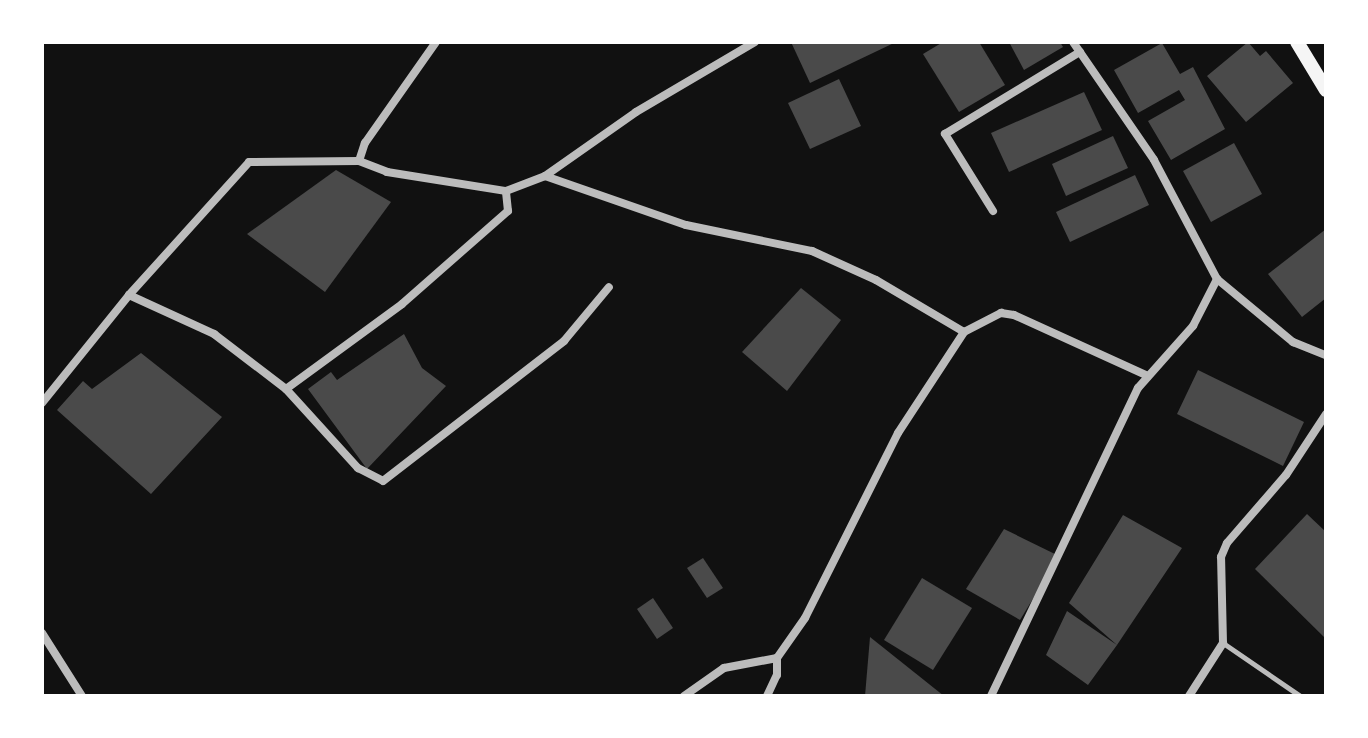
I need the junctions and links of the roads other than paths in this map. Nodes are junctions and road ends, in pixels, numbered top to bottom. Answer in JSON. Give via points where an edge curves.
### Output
{"nodes":[{"id":1,"x":436,"y":42,"type":"edge"},
{"id":2,"x":755,"y":42,"type":"edge"},
{"id":3,"x":1073,"y":42,"type":"edge"},
{"id":4,"x":1297,"y":42,"type":"edge"},
{"id":5,"x":1080,"y":52,"type":"junction"},
{"id":6,"x":1326,"y":90,"type":"edge"},
{"id":7,"x":359,"y":161,"type":"junction"},
{"id":8,"x":545,"y":176,"type":"junction"},
{"id":9,"x":506,"y":191,"type":"junction"},
{"id":10,"x":993,"y":211,"type":"dead end"},
{"id":11,"x":1217,"y":279,"type":"junction"},
{"id":12,"x":609,"y":287,"type":"dead end"},
{"id":13,"x":129,"y":295,"type":"junction"},
{"id":14,"x":964,"y":332,"type":"junction"},
{"id":15,"x":1326,"y":355,"type":"edge"},
{"id":16,"x":1148,"y":376,"type":"junction"},
{"id":17,"x":286,"y":389,"type":"junction"},
{"id":18,"x":42,"y":403,"type":"edge"},
{"id":19,"x":1326,"y":414,"type":"edge"},
{"id":20,"x":42,"y":633,"type":"edge"},
{"id":21,"x":1223,"y":643,"type":"junction"},
{"id":22,"x":777,"y":658,"type":"junction"},
{"id":23,"x":82,"y":696,"type":"edge"},
{"id":24,"x":684,"y":696,"type":"edge"},
{"id":25,"x":767,"y":696,"type":"edge"},
{"id":26,"x":991,"y":696,"type":"edge"},
{"id":27,"x":1189,"y":696,"type":"edge"},
{"id":28,"x":1300,"y":696,"type":"edge"}],
"edges":[{"from":1,"to":7,"type":"street","via":[[365,143]]},
{"from":2,"to":8,"type":"street","via":[[636,112]]},
{"from":3,"to":5,"type":"street"},
{"from":4,"to":6,"type":"main road"},
{"from":5,"to":10,"type":"street","via":[[945,134]]},
{"from":5,"to":11,"type":"street","via":[[1154,160]]},
{"from":7,"to":9,"type":"street","via":[[387,172]]},
{"from":7,"to":13,"type":"street","via":[[249,162]]},
{"from":8,"to":9,"type":"street"},
{"from":8,"to":14,"type":"street","via":[[686,225],[812,251],[876,280]]},
{"from":9,"to":17,"type":"street","via":[[508,211],[402,304]]},
{"from":11,"to":15,"type":"street","via":[[1293,342]]},
{"from":11,"to":16,"type":"street","via":[[1193,326]]},
{"from":12,"to":17,"type":"street","via":[[564,341],[383,481],[358,468]]},
{"from":13,"to":17,"type":"street","via":[[214,334]]},
{"from":13,"to":18,"type":"street"},
{"from":14,"to":16,"type":"street","via":[[1001,313],[1014,315]]},
{"from":14,"to":22,"type":"street","via":[[898,433],[805,618]]},
{"from":16,"to":26,"type":"street"},
{"from":19,"to":21,"type":"street","via":[[1286,475],[1232,535],[1221,557]]},
{"from":20,"to":23,"type":"street"},
{"from":21,"to":27,"type":"street"},
{"from":21,"to":28,"type":"lane"},
{"from":22,"to":24,"type":"street","via":[[724,668]]},
{"from":22,"to":25,"type":"street","via":[[777,675]]}]}
